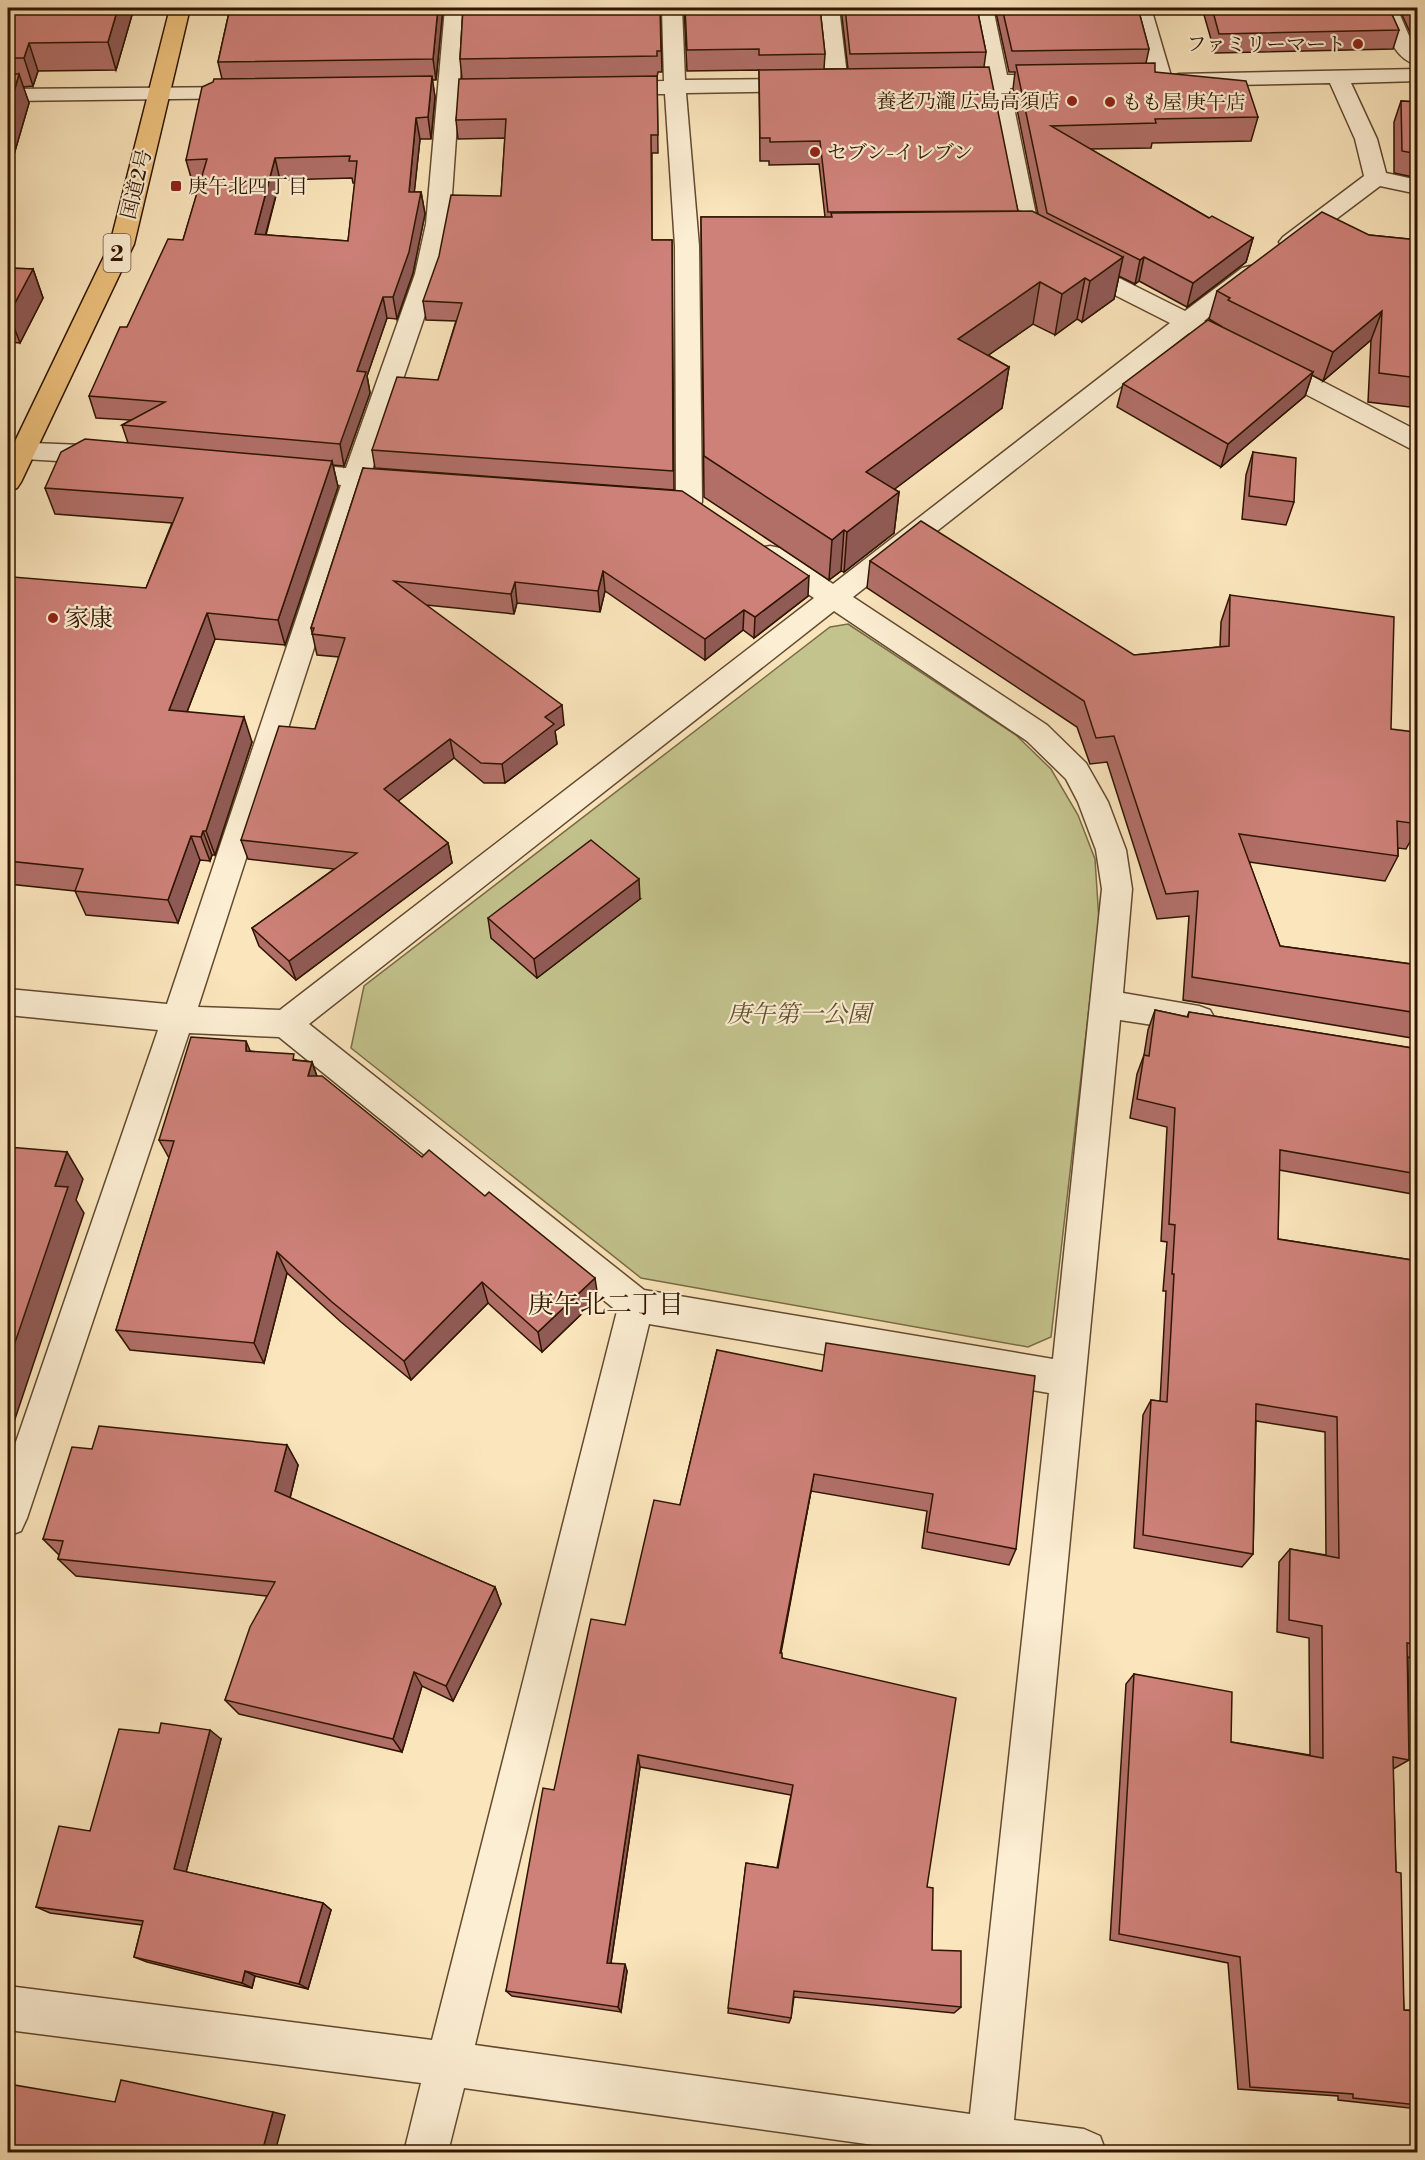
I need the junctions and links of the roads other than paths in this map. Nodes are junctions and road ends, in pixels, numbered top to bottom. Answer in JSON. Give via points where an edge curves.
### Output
{"nodes":[{"id":1,"x":180,"y":8,"type":"edge"},
{"id":2,"x":455,"y":8,"type":"edge"},
{"id":3,"x":672,"y":8,"type":"edge"},
{"id":4,"x":829,"y":8,"type":"edge"},
{"id":5,"x":983,"y":8,"type":"edge"},
{"id":6,"x":1141,"y":8,"type":"edge"},
{"id":7,"x":1387,"y":8,"type":"edge"},
{"id":8,"x":1418,"y":59,"type":"edge"},
{"id":9,"x":1418,"y":75,"type":"edge"},
{"id":10,"x":1338,"y":77,"type":"junction"},
{"id":11,"x":1137,"y":80,"type":"edge"},
{"id":12,"x":1161,"y":80,"type":"junction"},
{"id":13,"x":1079,"y":81,"type":"edge"},
{"id":14,"x":998,"y":82,"type":"junction"},
{"id":15,"x":929,"y":83,"type":"edge"},
{"id":16,"x":837,"y":84,"type":"junction"},
{"id":17,"x":860,"y":84,"type":"edge"},
{"id":18,"x":675,"y":87,"type":"junction"},
{"id":19,"x":591,"y":88,"type":"edge"},
{"id":20,"x":261,"y":93,"type":"edge"},
{"id":21,"x":158,"y":94,"type":"junction"},
{"id":22,"x":8,"y":95,"type":"edge"},
{"id":23,"x":1376,"y":178,"type":"junction"},
{"id":24,"x":1418,"y":186,"type":"edge"},
{"id":25,"x":687,"y":246,"type":"junction"},
{"id":26,"x":710,"y":246,"type":"edge"},
{"id":27,"x":1186,"y":322,"type":"junction"},
{"id":28,"x":1218,"y":338,"type":"edge"},
{"id":29,"x":1249,"y":355,"type":"edge"},
{"id":30,"x":1418,"y":442,"type":"edge"},
{"id":31,"x":15,"y":451,"type":"edge"},
{"id":32,"x":126,"y":457,"type":"edge"},
{"id":33,"x":264,"y":470,"type":"edge"},
{"id":34,"x":356,"y":478,"type":"junction"},
{"id":35,"x":8,"y":482,"type":"edge"},
{"id":36,"x":428,"y":483,"type":"edge"},
{"id":37,"x":687,"y":506,"type":"edge"},
{"id":38,"x":746,"y":540,"type":"edge"},
{"id":39,"x":833,"y":596,"type":"junction"},
{"id":40,"x":8,"y":1002,"type":"edge"},
{"id":41,"x":1106,"y":1004,"type":"junction"},
{"id":42,"x":178,"y":1019,"type":"junction"},
{"id":43,"x":286,"y":1024,"type":"junction"},
{"id":44,"x":1233,"y":1024,"type":"edge"},
{"id":45,"x":636,"y":1305,"type":"junction"},
{"id":46,"x":1069,"y":1379,"type":"junction"},
{"id":47,"x":8,"y":1518,"type":"edge"},
{"id":48,"x":8,"y":2008,"type":"edge"},
{"id":49,"x":448,"y":2064,"type":"junction"},
{"id":50,"x":989,"y":2146,"type":"edge"},
{"id":51,"x":426,"y":2152,"type":"edge"},
{"id":52,"x":1084,"y":2152,"type":"edge"}],
"edges":[{"from":1,"to":21,"type":"highway","name":"国道2号","number":"2"},
{"from":2,"to":34,"type":"street","via":[[438,224],[427,274]]},
{"from":3,"to":18,"type":"street"},
{"from":4,"to":16,"type":"street"},
{"from":5,"to":14,"type":"street"},
{"from":6,"to":12,"type":"street"},
{"from":7,"to":8,"type":"street","via":[[1404,48]]},
{"from":9,"to":10,"type":"street"},
{"from":10,"to":12,"type":"street"},
{"from":10,"to":23,"type":"street","via":[[1366,139]]},
{"from":11,"to":12,"type":"street"},
{"from":13,"to":14,"type":"street"},
{"from":14,"to":15,"type":"street"},
{"from":14,"to":27,"type":"street","via":[[1018,243]]},
{"from":16,"to":17,"type":"street"},
{"from":16,"to":18,"type":"street"},
{"from":18,"to":19,"type":"street"},
{"from":18,"to":25,"type":"street"},
{"from":20,"to":21,"type":"street"},
{"from":21,"to":22,"type":"street"},
{"from":21,"to":31,"type":"highway","name":"国道2号","number":"2","via":[[122,244]]},
{"from":23,"to":24,"type":"street"},
{"from":23,"to":27,"type":"street"},
{"from":25,"to":26,"type":"street"},
{"from":25,"to":37,"type":"street"},
{"from":27,"to":28,"type":"street"},
{"from":27,"to":39,"type":"street"},
{"from":29,"to":30,"type":"street"},
{"from":31,"to":32,"type":"street"},
{"from":31,"to":35,"type":"highway","name":"国道2号","number":"2"},
{"from":33,"to":34,"type":"street"},
{"from":34,"to":36,"type":"street"},
{"from":34,"to":42,"type":"street"},
{"from":38,"to":39,"type":"street"},
{"from":39,"to":41,"type":"street","via":[[1037,733],[1076,771],[1111,850],[1117,890]]},
{"from":39,"to":43,"type":"street"},
{"from":40,"to":42,"type":"street"},
{"from":41,"to":44,"type":"street"},
{"from":41,"to":46,"type":"street"},
{"from":42,"to":43,"type":"street"},
{"from":42,"to":47,"type":"street"},
{"from":43,"to":45,"type":"street"},
{"from":45,"to":46,"type":"street"},
{"from":45,"to":49,"type":"street"},
{"from":46,"to":50,"type":"street"},
{"from":48,"to":49,"type":"street"},
{"from":49,"to":50,"type":"street"},
{"from":49,"to":51,"type":"street"},
{"from":50,"to":52,"type":"street"}]}
